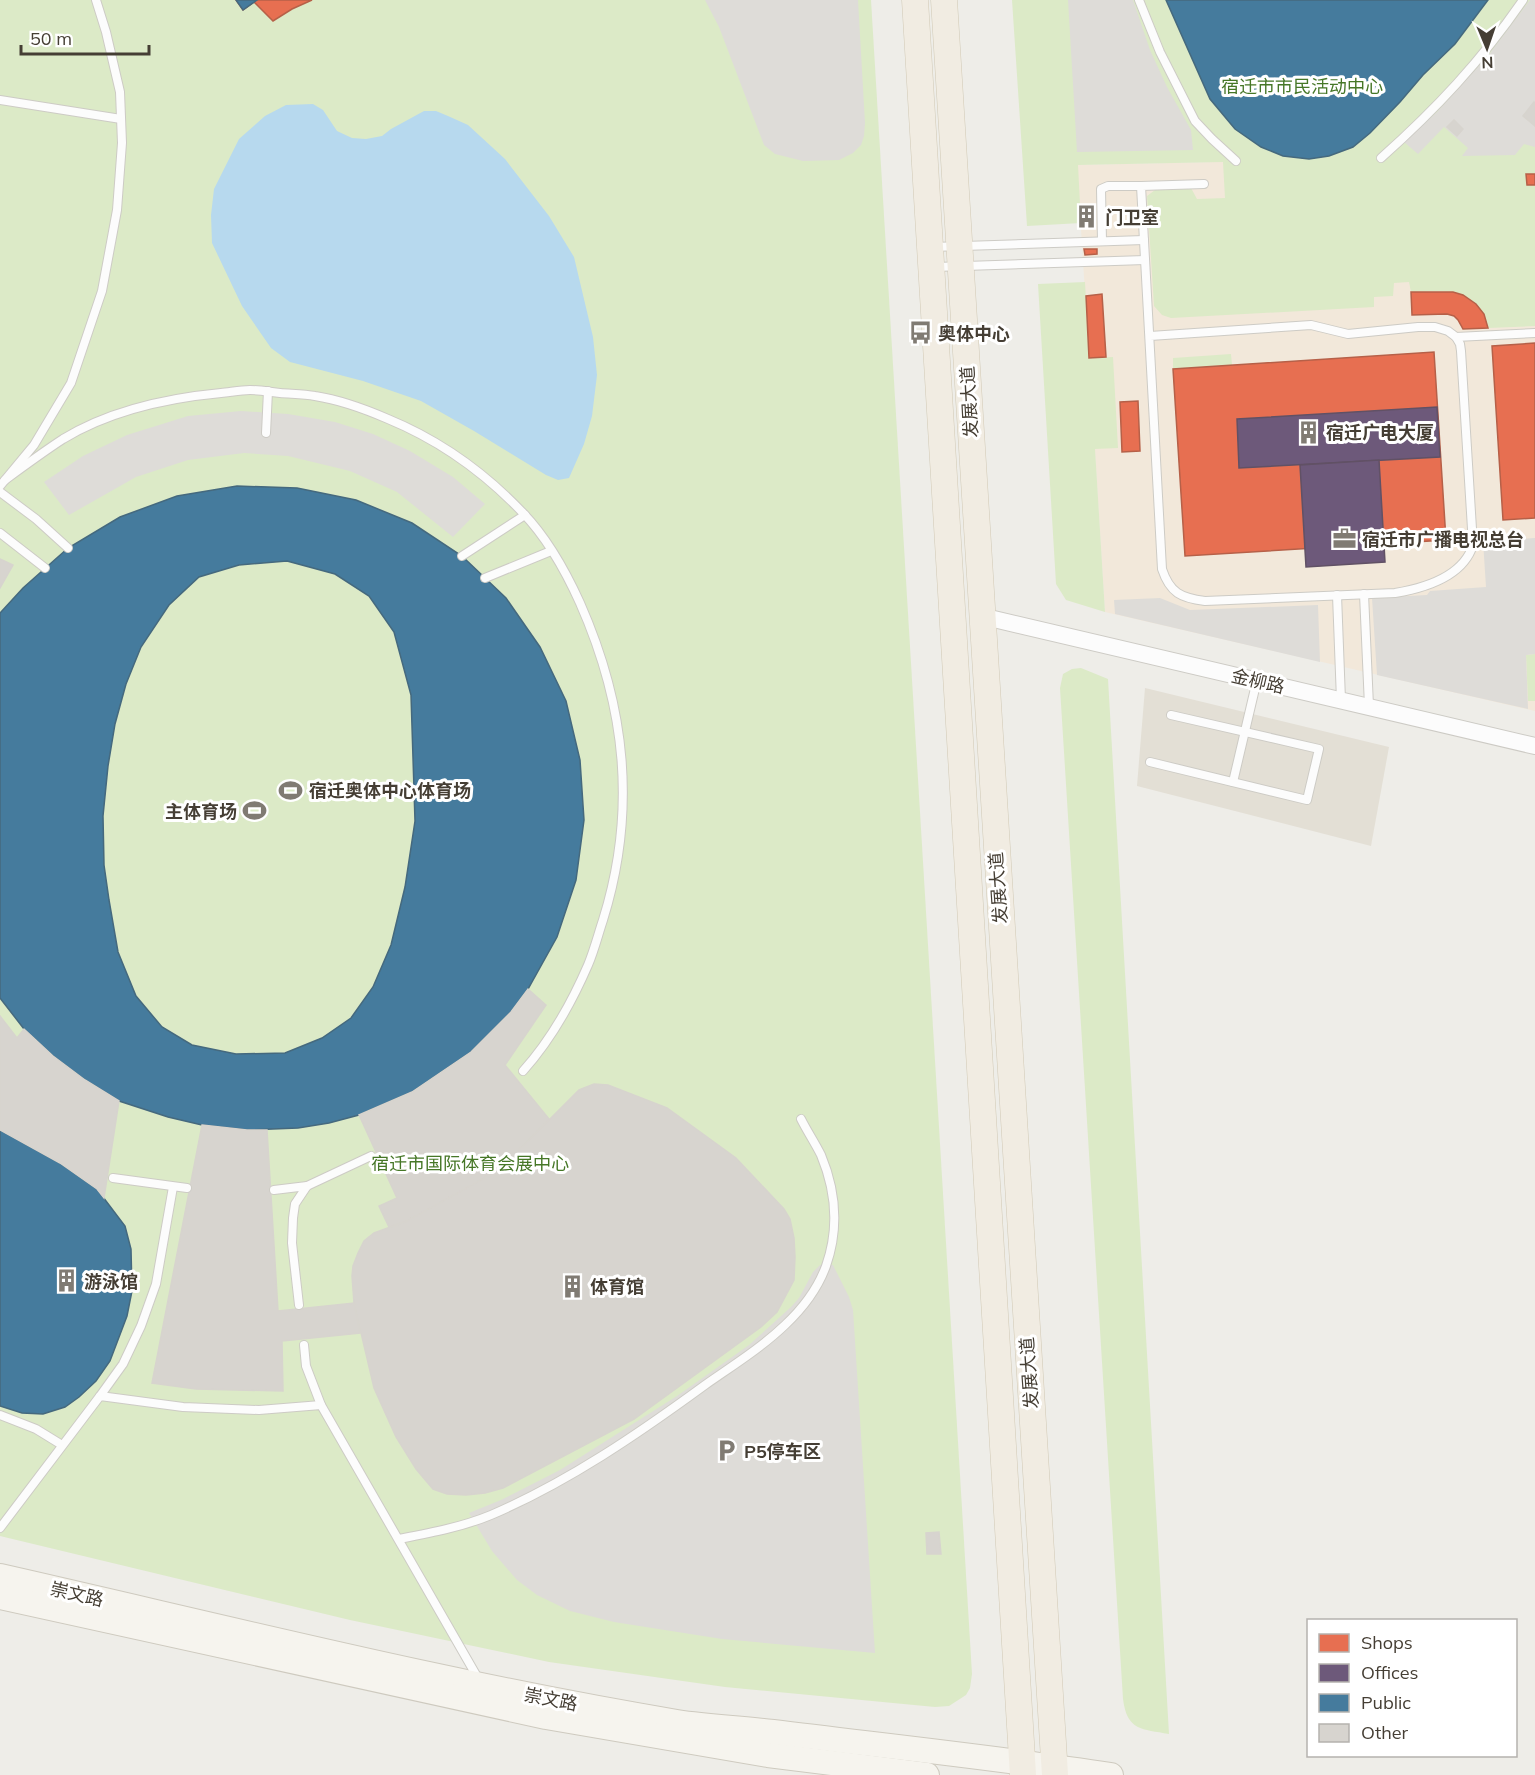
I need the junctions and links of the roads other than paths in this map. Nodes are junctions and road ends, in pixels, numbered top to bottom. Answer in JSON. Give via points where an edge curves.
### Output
{"nodes":[{"id":1,"x":96,"y":0,"type":"edge"},
{"id":2,"x":915,"y":0,"type":"edge"},
{"id":3,"x":944,"y":0,"type":"edge"},
{"id":4,"x":1139,"y":0,"type":"edge"},
{"id":5,"x":1523,"y":0,"type":"edge"},
{"id":6,"x":0,"y":100,"type":"edge"},
{"id":7,"x":121,"y":120,"type":"junction"},
{"id":8,"x":1381,"y":158,"type":"dead end"},
{"id":9,"x":1236,"y":161,"type":"dead end"},
{"id":10,"x":1204,"y":184,"type":"dead end"},
{"id":11,"x":1142,"y":186,"type":"junction"},
{"id":12,"x":1144,"y":240,"type":"junction"},
{"id":13,"x":1102,"y":242,"type":"junction"},
{"id":14,"x":960,"y":256,"type":"junction"},
{"id":15,"x":931,"y":257,"type":"junction"},
{"id":16,"x":1145,"y":260,"type":"junction"},
{"id":17,"x":1535,"y":333,"type":"edge"},
{"id":18,"x":1150,"y":336,"type":"junction"},
{"id":19,"x":1456,"y":337,"type":"junction"},
{"id":20,"x":268,"y":392,"type":"junction"},
{"id":21,"x":266,"y":433,"type":"dead end"},
{"id":22,"x":2,"y":483,"type":"edge"},
{"id":23,"x":0,"y":492,"type":"edge"},
{"id":24,"x":525,"y":514,"type":"junction"},
{"id":25,"x":0,"y":533,"type":"edge"},
{"id":26,"x":68,"y":548,"type":"dead end"},
{"id":27,"x":551,"y":551,"type":"junction"},
{"id":28,"x":462,"y":556,"type":"dead end"},
{"id":29,"x":45,"y":568,"type":"dead end"},
{"id":30,"x":485,"y":578,"type":"dead end"},
{"id":31,"x":1364,"y":594,"type":"junction"},
{"id":32,"x":1338,"y":595,"type":"junction"},
{"id":33,"x":981,"y":616,"type":"junction"},
{"id":34,"x":1257,"y":680,"type":"junction"},
{"id":35,"x":1341,"y":700,"type":"junction"},
{"id":36,"x":1369,"y":706,"type":"junction"},
{"id":37,"x":1171,"y":715,"type":"dead end"},
{"id":38,"x":1245,"y":732,"type":"junction"},
{"id":39,"x":1535,"y":746,"type":"edge"},
{"id":40,"x":1150,"y":762,"type":"dead end"},
{"id":41,"x":1233,"y":782,"type":"junction"},
{"id":42,"x":523,"y":1071,"type":"dead end"},
{"id":43,"x":801,"y":1119,"type":"dead end"},
{"id":44,"x":371,"y":1156,"type":"dead end"},
{"id":45,"x":113,"y":1178,"type":"dead end"},
{"id":46,"x":307,"y":1186,"type":"junction"},
{"id":47,"x":173,"y":1187,"type":"junction"},
{"id":48,"x":187,"y":1188,"type":"dead end"},
{"id":49,"x":274,"y":1190,"type":"dead end"},
{"id":50,"x":299,"y":1305,"type":"dead end"},
{"id":51,"x":304,"y":1345,"type":"dead end"},
{"id":52,"x":100,"y":1396,"type":"junction"},
{"id":53,"x":321,"y":1405,"type":"junction"},
{"id":54,"x":0,"y":1415,"type":"edge"},
{"id":55,"x":62,"y":1445,"type":"junction"},
{"id":56,"x":0,"y":1528,"type":"edge"},
{"id":57,"x":399,"y":1539,"type":"junction"},
{"id":58,"x":0,"y":1576,"type":"edge"},
{"id":59,"x":0,"y":1597,"type":"edge"},
{"id":60,"x":483,"y":1685,"type":"junction"},
{"id":61,"x":1022,"y":1769,"type":"edge"},
{"id":62,"x":1054,"y":1771,"type":"edge"},
{"id":63,"x":927,"y":1775,"type":"edge"},
{"id":64,"x":1111,"y":1775,"type":"edge"}],
"edges":[{"from":1,"to":7,"type":"lane","via":[[120,92]]},
{"from":2,"to":15,"type":"main road","name":"发展大道"},
{"from":3,"to":14,"type":"main road","name":"发展大道"},
{"from":4,"to":9,"type":"lane","via":[[1195,121]]},
{"from":5,"to":8,"type":"lane","via":[[1449,94]]},
{"from":6,"to":7,"type":"lane"},
{"from":7,"to":22,"type":"lane","via":[[117,210],[102,291],[71,383],[34,445]]},
{"from":10,"to":11,"type":"lane"},
{"from":11,"to":12,"type":"lane"},
{"from":11,"to":13,"type":"lane","via":[[1101,189]]},
{"from":12,"to":13,"type":"lane"},
{"from":12,"to":16,"type":"lane"},
{"from":13,"to":14,"type":"lane"},
{"from":14,"to":15,"type":"lane"},
{"from":14,"to":15,"type":"lane"},
{"from":14,"to":16,"type":"lane"},
{"from":14,"to":33,"type":"main road","name":"发展大道"},
{"from":15,"to":61,"type":"main road","name":"发展大道"},
{"from":16,"to":18,"type":"lane"},
{"from":17,"to":19,"type":"lane"},
{"from":18,"to":19,"type":"lane","via":[[1311,326],[1348,334],[1435,327]]},
{"from":18,"to":32,"type":"lane","via":[[1162,569],[1167,583],[1176,592],[1205,601]]},
{"from":19,"to":31,"type":"lane","via":[[1461,344],[1473,545],[1456,570],[1436,582],[1413,590]]},
{"from":20,"to":21,"type":"lane"},
{"from":20,"to":22,"type":"lane","via":[[194,396],[136,409],[65,438]]},
{"from":20,"to":24,"type":"lane","via":[[316,396],[360,407],[406,427],[440,445]]},
{"from":23,"to":26,"type":"lane"},
{"from":24,"to":27,"type":"lane"},
{"from":24,"to":28,"type":"lane"},
{"from":25,"to":29,"type":"lane"},
{"from":27,"to":30,"type":"lane"},
{"from":27,"to":42,"type":"lane","via":[[568,576],[609,682],[623,770],[622,827],[612,891],[589,964],[537,1056]]},
{"from":31,"to":32,"type":"lane"},
{"from":31,"to":36,"type":"lane"},
{"from":32,"to":35,"type":"lane"},
{"from":33,"to":34,"type":"street","name":"金柳路"},
{"from":33,"to":62,"type":"main road","name":"发展大道"},
{"from":34,"to":35,"type":"street","name":"金柳路"},
{"from":34,"to":38,"type":"lane"},
{"from":35,"to":36,"type":"street","name":"金柳路"},
{"from":36,"to":39,"type":"street","name":"金柳路"},
{"from":37,"to":38,"type":"lane"},
{"from":38,"to":41,"type":"lane"},
{"from":38,"to":41,"type":"lane","via":[[1319,749],[1307,800]]},
{"from":40,"to":41,"type":"lane"},
{"from":43,"to":57,"type":"lane","via":[[830,1185],[835,1233],[819,1283],[785,1326],[660,1418],[545,1488],[483,1518]]},
{"from":44,"to":46,"type":"lane"},
{"from":45,"to":47,"type":"lane"},
{"from":46,"to":49,"type":"lane"},
{"from":46,"to":50,"type":"lane","via":[[293,1218]]},
{"from":47,"to":48,"type":"lane"},
{"from":47,"to":52,"type":"lane","via":[[156,1284],[123,1364]]},
{"from":51,"to":53,"type":"lane","via":[[306,1366]]},
{"from":52,"to":53,"type":"lane","via":[[183,1407],[259,1410]]},
{"from":52,"to":55,"type":"lane"},
{"from":53,"to":57,"type":"lane"},
{"from":54,"to":55,"type":"lane","via":[[36,1429]]},
{"from":55,"to":56,"type":"lane"},
{"from":57,"to":60,"type":"lane"},
{"from":58,"to":60,"type":"street","name":"崇文路"},
{"from":59,"to":63,"type":"street","name":"崇文路","via":[[546,1717],[768,1755]]},
{"from":60,"to":61,"type":"street","name":"崇文路","via":[[681,1722]]},
{"from":61,"to":62,"type":"street","name":"崇文路"},
{"from":62,"to":64,"type":"street","name":"崇文路"}]}
